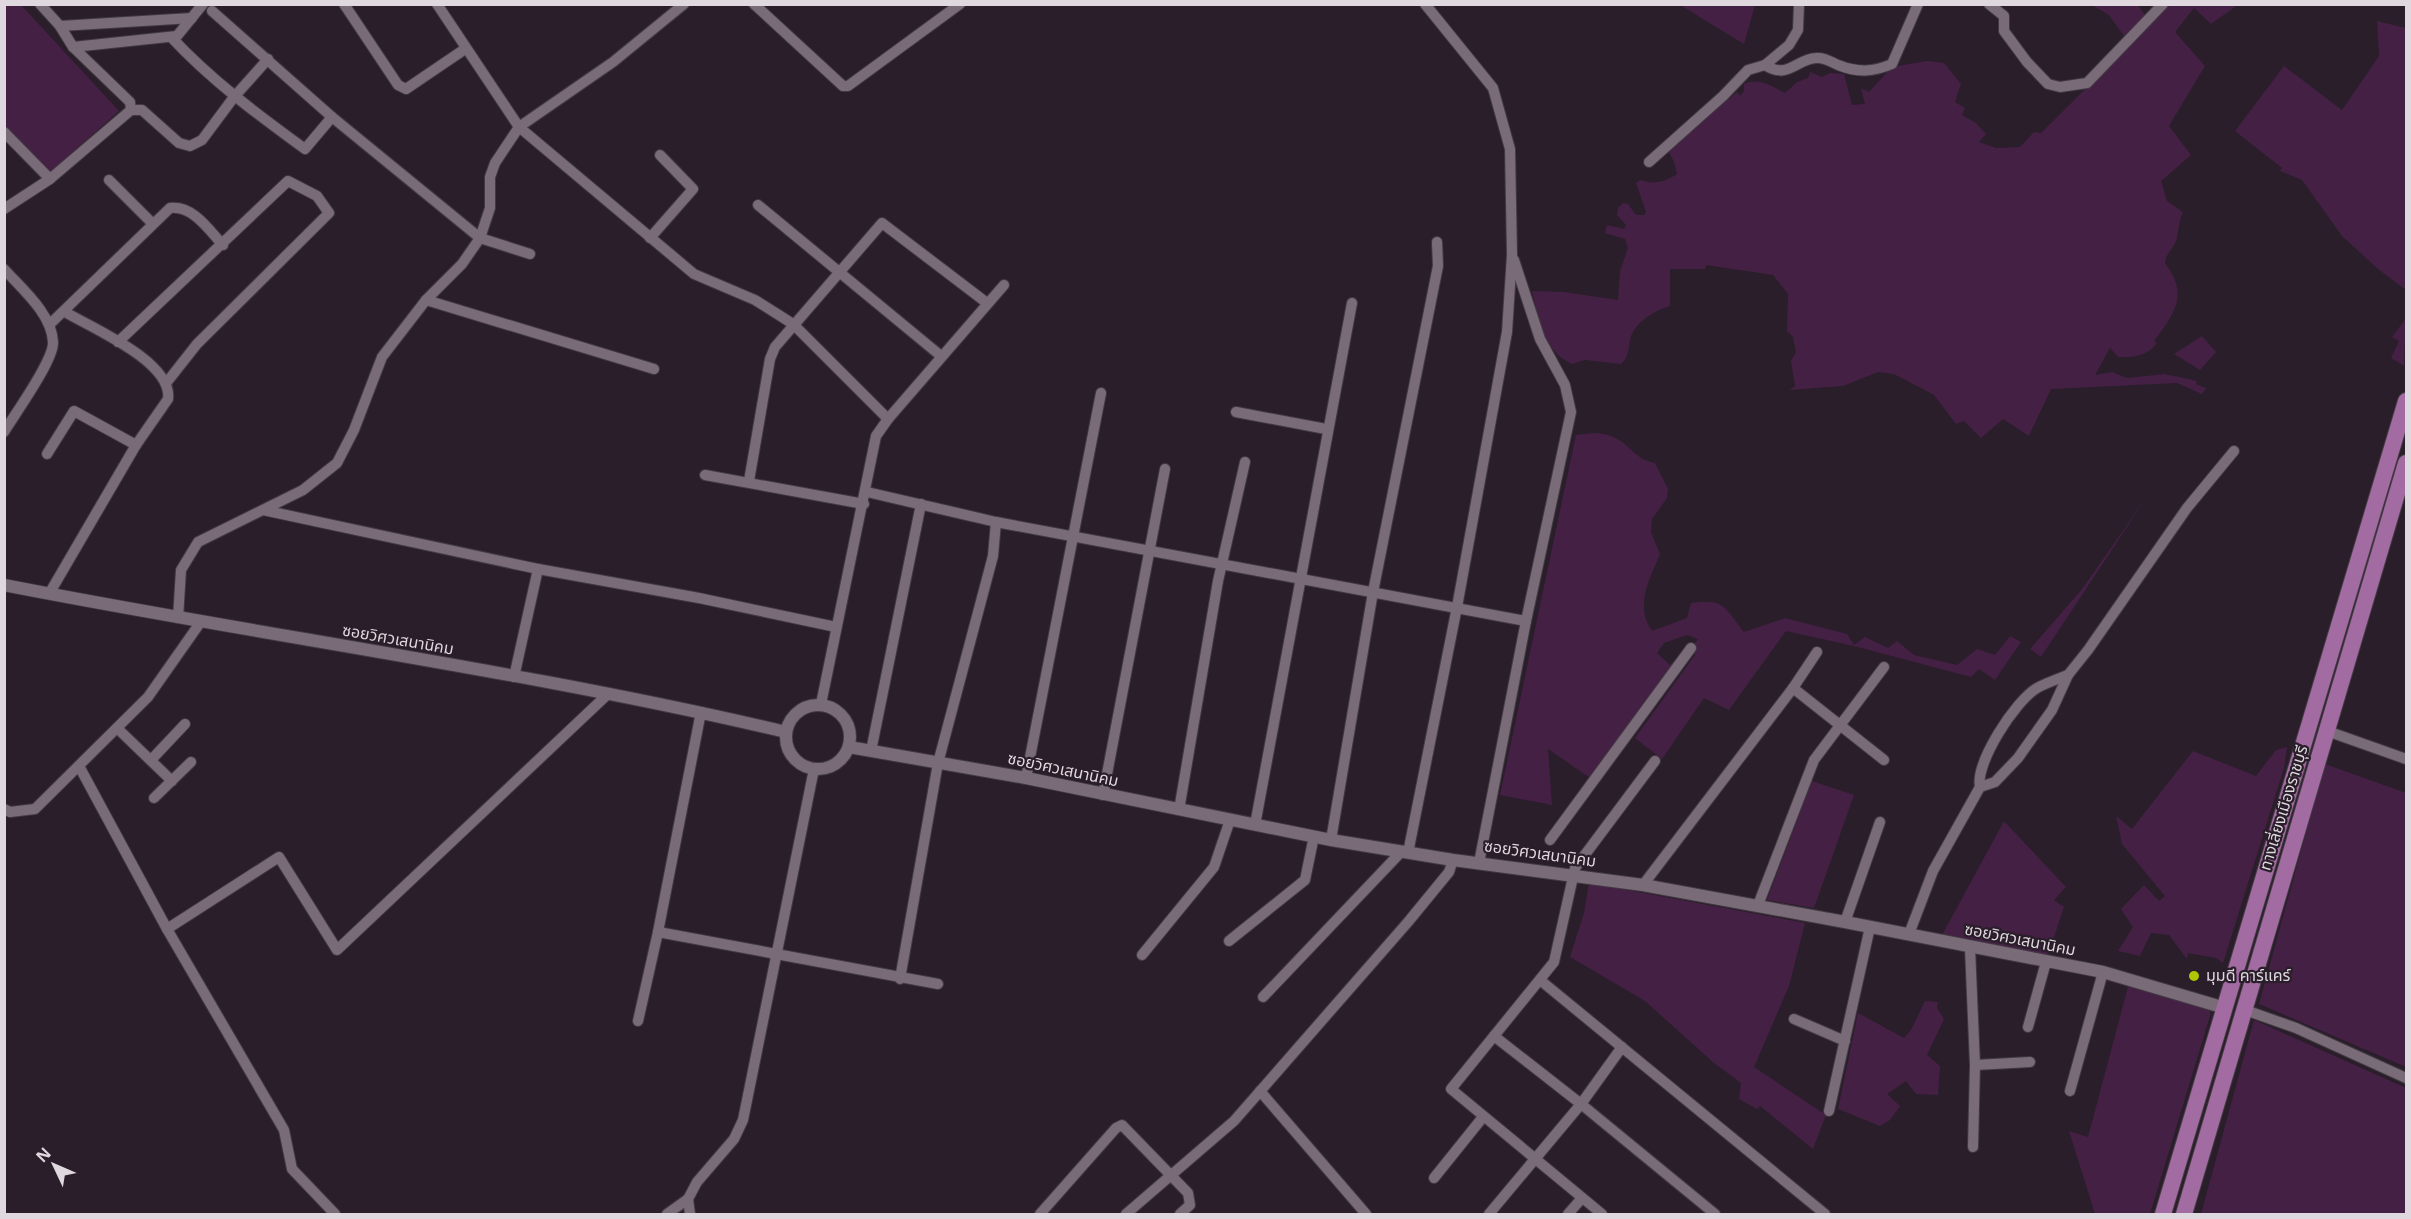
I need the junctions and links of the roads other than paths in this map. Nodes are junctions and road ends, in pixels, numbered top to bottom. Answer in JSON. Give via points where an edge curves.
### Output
{"nodes":[{"id":1,"x":40,"y":4,"type":"edge"},
{"id":2,"x":202,"y":4,"type":"edge"},
{"id":3,"x":344,"y":4,"type":"edge"},
{"id":4,"x":437,"y":4,"type":"edge"},
{"id":5,"x":684,"y":4,"type":"edge"},
{"id":6,"x":754,"y":4,"type":"edge"},
{"id":7,"x":960,"y":4,"type":"edge"},
{"id":8,"x":1425,"y":4,"type":"edge"},
{"id":9,"x":1799,"y":4,"type":"edge"},
{"id":10,"x":1918,"y":4,"type":"edge"},
{"id":11,"x":1989,"y":4,"type":"edge"},
{"id":12,"x":2163,"y":4,"type":"edge"},
{"id":13,"x":212,"y":11,"type":"dead end"},
{"id":14,"x":192,"y":18,"type":"junction"},
{"id":15,"x":60,"y":26,"type":"junction"},
{"id":16,"x":171,"y":37,"type":"junction"},
{"id":17,"x":73,"y":47,"type":"junction"},
{"id":18,"x":465,"y":49,"type":"junction"},
{"id":19,"x":268,"y":59,"type":"junction"},
{"id":20,"x":1765,"y":65,"type":"junction"},
{"id":21,"x":234,"y":97,"type":"junction"},
{"id":22,"x":131,"y":110,"type":"junction"},
{"id":23,"x":332,"y":117,"type":"junction"},
{"id":24,"x":519,"y":127,"type":"junction"},
{"id":25,"x":4,"y":132,"type":"edge"},
{"id":26,"x":660,"y":155,"type":"dead end"},
{"id":27,"x":1649,"y":162,"type":"dead end"},
{"id":28,"x":50,"y":179,"type":"junction"},
{"id":29,"x":109,"y":180,"type":"dead end"},
{"id":30,"x":758,"y":205,"type":"dead end"},
{"id":31,"x":4,"y":209,"type":"edge"},
{"id":32,"x":152,"y":223,"type":"junction"},
{"id":33,"x":480,"y":238,"type":"junction"},
{"id":34,"x":650,"y":238,"type":"junction"},
{"id":35,"x":1437,"y":242,"type":"dead end"},
{"id":36,"x":223,"y":245,"type":"junction"},
{"id":37,"x":530,"y":254,"type":"dead end"},
{"id":38,"x":1512,"y":255,"type":"junction"},
{"id":39,"x":4,"y":269,"type":"edge"},
{"id":40,"x":838,"y":273,"type":"junction"},
{"id":41,"x":1004,"y":285,"type":"dead end"},
{"id":42,"x":426,"y":300,"type":"junction"},
{"id":43,"x":987,"y":303,"type":"junction"},
{"id":44,"x":1352,"y":303,"type":"dead end"},
{"id":45,"x":64,"y":312,"type":"junction"},
{"id":46,"x":792,"y":324,"type":"junction"},
{"id":47,"x":49,"y":325,"type":"junction"},
{"id":48,"x":118,"y":342,"type":"junction"},
{"id":49,"x":941,"y":356,"type":"junction"},
{"id":50,"x":654,"y":369,"type":"dead end"},
{"id":51,"x":167,"y":382,"type":"junction"},
{"id":52,"x":1101,"y":393,"type":"dead end"},
{"id":53,"x":2406,"y":406,"type":"edge"},
{"id":54,"x":1236,"y":412,"type":"dead end"},
{"id":55,"x":888,"y":419,"type":"junction"},
{"id":56,"x":1326,"y":429,"type":"junction"},
{"id":57,"x":4,"y":432,"type":"edge"},
{"id":58,"x":136,"y":445,"type":"junction"},
{"id":59,"x":2234,"y":451,"type":"dead end"},
{"id":60,"x":47,"y":454,"type":"dead end"},
{"id":61,"x":1245,"y":462,"type":"dead end"},
{"id":62,"x":2406,"y":463,"type":"edge"},
{"id":63,"x":1165,"y":469,"type":"dead end"},
{"id":64,"x":705,"y":475,"type":"dead end"},
{"id":65,"x":749,"y":481,"type":"junction"},
{"id":66,"x":867,"y":492,"type":"junction"},
{"id":67,"x":864,"y":504,"type":"junction"},
{"id":68,"x":921,"y":504,"type":"junction"},
{"id":69,"x":263,"y":510,"type":"junction"},
{"id":70,"x":996,"y":522,"type":"junction"},
{"id":71,"x":1074,"y":536,"type":"junction"},
{"id":72,"x":1148,"y":550,"type":"junction"},
{"id":73,"x":1222,"y":563,"type":"junction"},
{"id":74,"x":537,"y":569,"type":"junction"},
{"id":75,"x":1299,"y":578,"type":"junction"},
{"id":76,"x":4,"y":585,"type":"edge"},
{"id":77,"x":1373,"y":592,"type":"junction"},
{"id":78,"x":49,"y":594,"type":"junction"},
{"id":79,"x":1457,"y":607,"type":"junction"},
{"id":80,"x":178,"y":618,"type":"junction"},
{"id":81,"x":1526,"y":621,"type":"junction"},
{"id":82,"x":200,"y":623,"type":"junction"},
{"id":83,"x":836,"y":627,"type":"junction"},
{"id":84,"x":1691,"y":648,"type":"dead end"},
{"id":85,"x":1817,"y":652,"type":"dead end"},
{"id":86,"x":1884,"y":667,"type":"dead end"},
{"id":87,"x":2068,"y":675,"type":"junction"},
{"id":88,"x":514,"y":677,"type":"junction"},
{"id":89,"x":1793,"y":688,"type":"junction"},
{"id":90,"x":609,"y":693,"type":"junction"},
{"id":91,"x":821,"y":704,"type":"junction"},
{"id":92,"x":701,"y":712,"type":"junction"},
{"id":93,"x":185,"y":724,"type":"dead end"},
{"id":94,"x":1839,"y":725,"type":"junction"},
{"id":95,"x":117,"y":728,"type":"junction"},
{"id":96,"x":2327,"y":731,"type":"junction"},
{"id":97,"x":786,"y":732,"type":"junction"},
{"id":98,"x":849,"y":747,"type":"junction"},
{"id":99,"x":871,"y":751,"type":"junction"},
{"id":100,"x":152,"y":759,"type":"junction"},
{"id":101,"x":2406,"y":759,"type":"edge"},
{"id":102,"x":1884,"y":760,"type":"dead end"},
{"id":103,"x":1655,"y":761,"type":"dead end"},
{"id":104,"x":191,"y":762,"type":"dead end"},
{"id":105,"x":938,"y":763,"type":"junction"},
{"id":106,"x":79,"y":766,"type":"junction"},
{"id":107,"x":814,"y":769,"type":"junction"},
{"id":108,"x":1026,"y":778,"type":"junction"},
{"id":109,"x":172,"y":781,"type":"junction"},
{"id":110,"x":1980,"y":787,"type":"junction"},
{"id":111,"x":1103,"y":795,"type":"junction"},
{"id":112,"x":154,"y":798,"type":"dead end"},
{"id":113,"x":4,"y":809,"type":"edge"},
{"id":114,"x":1179,"y":810,"type":"junction"},
{"id":115,"x":1230,"y":820,"type":"junction"},
{"id":116,"x":1880,"y":822,"type":"dead end"},
{"id":117,"x":1255,"y":825,"type":"junction"},
{"id":118,"x":1314,"y":836,"type":"junction"},
{"id":119,"x":1331,"y":840,"type":"junction"},
{"id":120,"x":1550,"y":840,"type":"dead end"},
{"id":121,"x":1405,"y":852,"type":"junction"},
{"id":122,"x":1454,"y":860,"type":"junction"},
{"id":123,"x":1479,"y":862,"type":"junction"},
{"id":124,"x":1575,"y":875,"type":"junction"},
{"id":125,"x":1643,"y":885,"type":"junction"},
{"id":126,"x":1758,"y":905,"type":"junction"},
{"id":127,"x":1845,"y":922,"type":"junction"},
{"id":128,"x":1870,"y":927,"type":"junction"},
{"id":129,"x":167,"y":929,"type":"junction"},
{"id":130,"x":658,"y":932,"type":"junction"},
{"id":131,"x":1909,"y":934,"type":"junction"},
{"id":132,"x":1229,"y":941,"type":"dead end"},
{"id":133,"x":1970,"y":948,"type":"junction"},
{"id":134,"x":1143,"y":955,"type":"dead end"},
{"id":135,"x":776,"y":956,"type":"junction"},
{"id":136,"x":2046,"y":962,"type":"junction"},
{"id":137,"x":2103,"y":972,"type":"junction"},
{"id":138,"x":900,"y":979,"type":"junction"},
{"id":139,"x":1540,"y":980,"type":"junction"},
{"id":140,"x":938,"y":984,"type":"dead end"},
{"id":141,"x":1263,"y":998,"type":"dead end"},
{"id":142,"x":2225,"y":1008,"type":"junction"},
{"id":143,"x":2245,"y":1010,"type":"junction"},
{"id":144,"x":1794,"y":1019,"type":"dead end"},
{"id":145,"x":638,"y":1021,"type":"dead end"},
{"id":146,"x":2028,"y":1027,"type":"dead end"},
{"id":147,"x":1494,"y":1036,"type":"junction"},
{"id":148,"x":1845,"y":1041,"type":"junction"},
{"id":149,"x":1622,"y":1047,"type":"junction"},
{"id":150,"x":2030,"y":1062,"type":"dead end"},
{"id":151,"x":1975,"y":1065,"type":"junction"},
{"id":152,"x":2406,"y":1078,"type":"edge"},
{"id":153,"x":1260,"y":1091,"type":"junction"},
{"id":154,"x":2070,"y":1091,"type":"dead end"},
{"id":155,"x":1581,"y":1104,"type":"junction"},
{"id":156,"x":1829,"y":1111,"type":"dead end"},
{"id":157,"x":1483,"y":1117,"type":"junction"},
{"id":158,"x":1973,"y":1148,"type":"dead end"},
{"id":159,"x":1534,"y":1158,"type":"junction"},
{"id":160,"x":1172,"y":1176,"type":"junction"},
{"id":161,"x":1434,"y":1178,"type":"dead end"},
{"id":162,"x":1582,"y":1198,"type":"junction"},
{"id":163,"x":688,"y":1199,"type":"junction"},
{"id":164,"x":335,"y":1215,"type":"edge"},
{"id":165,"x":667,"y":1215,"type":"edge"},
{"id":166,"x":690,"y":1215,"type":"edge"},
{"id":167,"x":1040,"y":1215,"type":"edge"},
{"id":168,"x":1126,"y":1215,"type":"edge"},
{"id":169,"x":1180,"y":1215,"type":"edge"},
{"id":170,"x":1366,"y":1215,"type":"edge"},
{"id":171,"x":1488,"y":1215,"type":"edge"},
{"id":172,"x":1568,"y":1215,"type":"edge"},
{"id":173,"x":1602,"y":1215,"type":"edge"},
{"id":174,"x":1715,"y":1215,"type":"edge"},
{"id":175,"x":1825,"y":1215,"type":"edge"},
{"id":176,"x":2163,"y":1215,"type":"edge"},
{"id":177,"x":2184,"y":1215,"type":"edge"}],
"edges":[{"from":1,"to":15,"type":"street"},
{"from":2,"to":14,"type":"street"},
{"from":3,"to":18,"type":"street","via":[[398,85],[406,90]]},
{"from":4,"to":18,"type":"street"},
{"from":5,"to":24,"type":"street","via":[[614,62]]},
{"from":6,"to":7,"type":"street","via":[[843,86]]},
{"from":8,"to":38,"type":"street","via":[[1493,88],[1510,149]]},
{"from":9,"to":20,"type":"street","via":[[1798,30],[1789,45]]},
{"from":10,"to":20,"type":"street","via":[[1892,64],[1874,72],[1857,71],[1813,57],[1784,70]]},
{"from":11,"to":12,"type":"street","via":[[2004,16],[2004,32],[2027,62],[2048,84],[2060,87],[2087,83]]},
{"from":13,"to":19,"type":"street"},
{"from":14,"to":15,"type":"street"},
{"from":14,"to":16,"type":"street","via":[[177,36]]},
{"from":15,"to":17,"type":"street"},
{"from":16,"to":17,"type":"street"},
{"from":16,"to":21,"type":"street"},
{"from":17,"to":22,"type":"street","via":[[130,102]]},
{"from":18,"to":24,"type":"street"},
{"from":19,"to":21,"type":"street"},
{"from":19,"to":23,"type":"street"},
{"from":20,"to":27,"type":"street","via":[[1748,70]]},
{"from":21,"to":22,"type":"street","via":[[202,140],[190,146],[179,143],[142,110]]},
{"from":21,"to":23,"type":"street","via":[[305,149]]},
{"from":22,"to":28,"type":"street"},
{"from":23,"to":33,"type":"street"},
{"from":24,"to":33,"type":"street","via":[[490,177],[490,208]]},
{"from":24,"to":34,"type":"street"},
{"from":25,"to":28,"type":"street"},
{"from":26,"to":34,"type":"street","via":[[693,189]]},
{"from":28,"to":31,"type":"street"},
{"from":29,"to":32,"type":"street"},
{"from":30,"to":40,"type":"street"},
{"from":32,"to":36,"type":"street","via":[[170,208],[179,207],[195,216]]},
{"from":32,"to":45,"type":"street"},
{"from":33,"to":37,"type":"street"},
{"from":33,"to":42,"type":"street","via":[[462,264]]},
{"from":34,"to":46,"type":"street","via":[[694,274],[755,300]]},
{"from":35,"to":77,"type":"street","via":[[1438,266],[1431,308]]},
{"from":36,"to":48,"type":"street"},
{"from":36,"to":51,"type":"street","via":[[288,181],[317,196],[329,213],[197,344]]},
{"from":38,"to":79,"type":"street","via":[[1506,332]]},
{"from":38,"to":81,"type":"street","via":[[1540,339],[1565,385],[1571,412]]},
{"from":39,"to":47,"type":"street"},
{"from":40,"to":43,"type":"street","via":[[884,223]]},
{"from":40,"to":46,"type":"street"},
{"from":40,"to":49,"type":"street"},
{"from":41,"to":43,"type":"street"},
{"from":42,"to":50,"type":"street"},
{"from":42,"to":69,"type":"street","via":[[382,357],[337,463],[303,490]]},
{"from":43,"to":49,"type":"street"},
{"from":44,"to":56,"type":"street"},
{"from":45,"to":47,"type":"street"},
{"from":45,"to":48,"type":"street"},
{"from":46,"to":55,"type":"street"},
{"from":46,"to":65,"type":"street","via":[[770,359]]},
{"from":47,"to":57,"type":"street","via":[[54,344]]},
{"from":48,"to":51,"type":"street"},
{"from":49,"to":55,"type":"street"},
{"from":51,"to":58,"type":"street","via":[[168,399]]},
{"from":52,"to":71,"type":"street"},
{"from":53,"to":142,"type":"main road","name":"ทางเลี่ยงเมืองราชบุรี"},
{"from":54,"to":56,"type":"street"},
{"from":55,"to":66,"type":"street","via":[[876,436]]},
{"from":56,"to":75,"type":"street"},
{"from":58,"to":60,"type":"street","via":[[74,411]]},
{"from":58,"to":78,"type":"street"},
{"from":59,"to":87,"type":"street","via":[[2187,508]]},
{"from":61,"to":73,"type":"street"},
{"from":62,"to":96,"type":"main road","name":"ทางเลี่ยงเมืองราชบุรี"},
{"from":63,"to":72,"type":"street"},
{"from":64,"to":65,"type":"street"},
{"from":65,"to":67,"type":"street"},
{"from":66,"to":67,"type":"street"},
{"from":66,"to":68,"type":"street"},
{"from":67,"to":83,"type":"street"},
{"from":68,"to":70,"type":"street"},
{"from":68,"to":99,"type":"street"},
{"from":69,"to":74,"type":"street"},
{"from":69,"to":80,"type":"street","via":[[198,542],[181,570]]},
{"from":70,"to":71,"type":"street"},
{"from":70,"to":105,"type":"street","via":[[993,556]]},
{"from":71,"to":72,"type":"street"},
{"from":71,"to":108,"type":"street"},
{"from":72,"to":73,"type":"street"},
{"from":72,"to":111,"type":"street"},
{"from":73,"to":75,"type":"street"},
{"from":73,"to":114,"type":"street"},
{"from":74,"to":83,"type":"street"},
{"from":74,"to":88,"type":"street"},
{"from":75,"to":77,"type":"street"},
{"from":75,"to":117,"type":"street"},
{"from":76,"to":78,"type":"street","name":"ซอยวิศวเสนานิคม"},
{"from":77,"to":79,"type":"street"},
{"from":77,"to":119,"type":"street"},
{"from":78,"to":80,"type":"street","name":"ซอยวิศวเสนานิคม"},
{"from":79,"to":81,"type":"street"},
{"from":79,"to":121,"type":"street"},
{"from":80,"to":82,"type":"street","name":"ซอยวิศวเสนานิคม"},
{"from":81,"to":123,"type":"street"},
{"from":82,"to":88,"type":"street","name":"ซอยวิศวเสนานิคม"},
{"from":82,"to":95,"type":"street","via":[[148,697]]},
{"from":83,"to":91,"type":"street"},
{"from":84,"to":120,"type":"street"},
{"from":85,"to":89,"type":"street"},
{"from":86,"to":94,"type":"street"},
{"from":87,"to":110,"type":"street","via":[[2052,710],[2018,758],[1995,782]]},
{"from":87,"to":110,"type":"street","via":[[2035,689],[2013,713],[1994,740],[1978,778]]},
{"from":88,"to":90,"type":"street","name":"ซอยวิศวเสนานิคม"},
{"from":89,"to":94,"type":"street"},
{"from":89,"to":125,"type":"street"},
{"from":90,"to":92,"type":"street","name":"ซอยวิศวเสนานิคม"},
{"from":90,"to":129,"type":"street","via":[[337,950],[279,857]]},
{"from":91,"to":97,"type":"street","via":[[794,714]]},
{"from":91,"to":98,"type":"street","via":[[830,706],[845,719]]},
{"from":92,"to":97,"type":"street","name":"ซอยวิศวเสนานิคม"},
{"from":92,"to":130,"type":"street"},
{"from":93,"to":100,"type":"street"},
{"from":94,"to":102,"type":"street"},
{"from":94,"to":126,"type":"street","via":[[1814,760]]},
{"from":95,"to":100,"type":"street"},
{"from":95,"to":106,"type":"street"},
{"from":96,"to":101,"type":"street"},
{"from":96,"to":143,"type":"main road","name":"ทางเลี่ยงเมืองราชบุรี"},
{"from":97,"to":107,"type":"street","via":[[789,752],[795,761]]},
{"from":98,"to":99,"type":"street","name":"ซอยวิศวเสนานิคม"},
{"from":98,"to":107,"type":"street","via":[[835,764]]},
{"from":99,"to":105,"type":"street","name":"ซอยวิศวเสนานิคม"},
{"from":100,"to":109,"type":"street"},
{"from":103,"to":124,"type":"street","via":[[1579,862]]},
{"from":104,"to":109,"type":"street"},
{"from":105,"to":108,"type":"street","name":"ซอยวิศวเสนานิคม"},
{"from":105,"to":138,"type":"street"},
{"from":106,"to":113,"type":"street","via":[[35,809]]},
{"from":106,"to":129,"type":"street"},
{"from":107,"to":135,"type":"street"},
{"from":108,"to":111,"type":"street","name":"ซอยวิศวเสนานิคม"},
{"from":109,"to":112,"type":"street"},
{"from":110,"to":131,"type":"street","via":[[1933,871]]},
{"from":111,"to":114,"type":"street","name":"ซอยวิศวเสนานิคม"},
{"from":114,"to":115,"type":"street","name":"ซอยวิศวเสนานิคม"},
{"from":115,"to":117,"type":"street","name":"ซอยวิศวเสนานิคม"},
{"from":115,"to":134,"type":"street","via":[[1214,867]]},
{"from":116,"to":127,"type":"street"},
{"from":117,"to":118,"type":"street","name":"ซอยวิศวเสนานิคม"},
{"from":118,"to":119,"type":"street","name":"ซอยวิศวเสนานิคม"},
{"from":118,"to":132,"type":"street","via":[[1305,880]]},
{"from":119,"to":121,"type":"street","name":"ซอยวิศวเสนานิคม"},
{"from":121,"to":122,"type":"street","name":"ซอยวิศวเสนานิคม"},
{"from":121,"to":141,"type":"street"},
{"from":122,"to":123,"type":"street","name":"ซอยวิศวเสนานิคม"},
{"from":122,"to":153,"type":"street","via":[[1449,872],[1408,922]]},
{"from":123,"to":124,"type":"street","name":"ซอยวิศวเสนานิคม"},
{"from":124,"to":125,"type":"street","name":"ซอยวิศวเสนานิคม"},
{"from":124,"to":139,"type":"street","via":[[1558,953]]},
{"from":125,"to":126,"type":"street","name":"ซอยวิศวเสนานิคม"},
{"from":126,"to":127,"type":"street","name":"ซอยวิศวเสนานิคม"},
{"from":127,"to":128,"type":"street","name":"ซอยวิศวเสนานิคม"},
{"from":128,"to":131,"type":"street","name":"ซอยวิศวเสนานิคม"},
{"from":128,"to":148,"type":"street"},
{"from":129,"to":164,"type":"street","via":[[284,1130],[292,1169]]},
{"from":130,"to":135,"type":"street"},
{"from":130,"to":145,"type":"street"},
{"from":131,"to":133,"type":"street","name":"ซอยวิศวเสนานิคม"},
{"from":133,"to":136,"type":"street","name":"ซอยวิศวเสนานิคม"},
{"from":133,"to":151,"type":"street"},
{"from":135,"to":138,"type":"street"},
{"from":135,"to":163,"type":"street","via":[[743,1120],[734,1139],[697,1182]]},
{"from":136,"to":137,"type":"street","name":"ซอยวิศวเสนานิคม"},
{"from":136,"to":146,"type":"street"},
{"from":137,"to":142,"type":"street","name":"ซอยวิศวเสนานิคม"},
{"from":137,"to":154,"type":"street"},
{"from":138,"to":140,"type":"street"},
{"from":139,"to":147,"type":"street"},
{"from":139,"to":149,"type":"street"},
{"from":142,"to":176,"type":"main road","name":"ทางเลี่ยงเมืองราชบุรี"},
{"from":143,"to":152,"type":"street","via":[[2296,1028]]},
{"from":143,"to":177,"type":"main road","name":"ทางเลี่ยงเมืองราชบุรี"},
{"from":144,"to":148,"type":"street"},
{"from":147,"to":155,"type":"street"},
{"from":147,"to":157,"type":"street","via":[[1451,1089]]},
{"from":148,"to":156,"type":"street"},
{"from":149,"to":155,"type":"street"},
{"from":149,"to":175,"type":"street"},
{"from":150,"to":151,"type":"street"},
{"from":151,"to":158,"type":"street"},
{"from":153,"to":160,"type":"street","via":[[1234,1121]]},
{"from":153,"to":170,"type":"street"},
{"from":155,"to":159,"type":"street"},
{"from":155,"to":174,"type":"street"},
{"from":157,"to":159,"type":"street"},
{"from":157,"to":161,"type":"street"},
{"from":159,"to":162,"type":"street"},
{"from":159,"to":171,"type":"street"},
{"from":160,"to":167,"type":"street","via":[[1122,1125]]},
{"from":160,"to":168,"type":"street"},
{"from":160,"to":169,"type":"street","via":[[1190,1197],[1191,1205]]},
{"from":162,"to":172,"type":"street"},
{"from":162,"to":173,"type":"street"},
{"from":163,"to":165,"type":"street"},
{"from":163,"to":166,"type":"street"}]}
